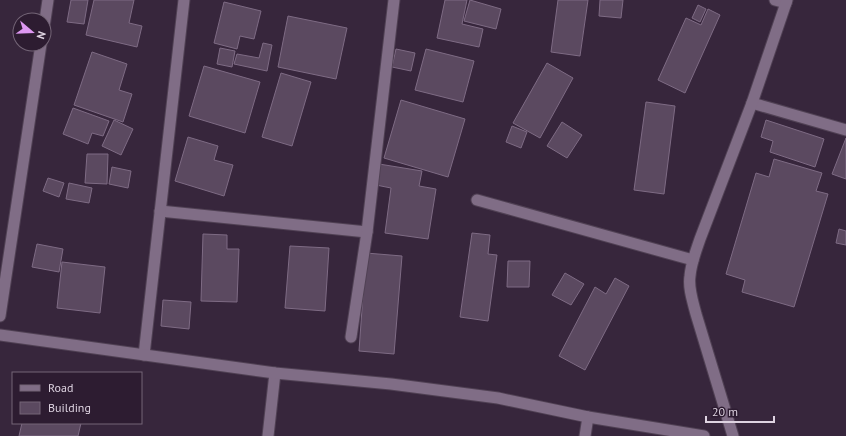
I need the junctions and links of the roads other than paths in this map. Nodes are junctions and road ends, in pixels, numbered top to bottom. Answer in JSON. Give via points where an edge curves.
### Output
{"nodes":[{"id":1,"x":48,"y":0,"type":"edge"},
{"id":2,"x":184,"y":0,"type":"edge"},
{"id":3,"x":394,"y":0,"type":"edge"},
{"id":4,"x":775,"y":0,"type":"edge"},
{"id":5,"x":786,"y":2,"type":"edge"},
{"id":6,"x":46,"y":12,"type":"edge"},
{"id":7,"x":40,"y":52,"type":"edge"},
{"id":8,"x":752,"y":103,"type":"junction"},
{"id":9,"x":846,"y":130,"type":"edge"},
{"id":10,"x":477,"y":200,"type":"dead end"},
{"id":11,"x":160,"y":211,"type":"junction"},
{"id":12,"x":367,"y":232,"type":"junction"},
{"id":13,"x":693,"y":260,"type":"junction"},
{"id":14,"x":0,"y":316,"type":"edge"},
{"id":15,"x":0,"y":335,"type":"edge"},
{"id":16,"x":351,"y":337,"type":"dead end"},
{"id":17,"x":144,"y":355,"type":"junction"},
{"id":18,"x":275,"y":373,"type":"junction"},
{"id":19,"x":588,"y":417,"type":"junction"},
{"id":20,"x":268,"y":436,"type":"edge"},
{"id":21,"x":585,"y":436,"type":"edge"},
{"id":22,"x":704,"y":436,"type":"edge"},
{"id":23,"x":733,"y":436,"type":"edge"}],
"edges":[{"from":1,"to":6,"type":"street"},
{"from":2,"to":11,"type":"street"},
{"from":3,"to":12,"type":"street"},
{"from":4,"to":5,"type":"street"},
{"from":5,"to":8,"type":"street"},
{"from":7,"to":14,"type":"street"},
{"from":8,"to":9,"type":"street"},
{"from":8,"to":13,"type":"street"},
{"from":10,"to":13,"type":"street"},
{"from":11,"to":12,"type":"street"},
{"from":11,"to":17,"type":"street"},
{"from":12,"to":16,"type":"street"},
{"from":13,"to":23,"type":"street","via":[[690,278],[692,295]]},
{"from":15,"to":17,"type":"street"},
{"from":17,"to":18,"type":"street"},
{"from":18,"to":19,"type":"street","via":[[498,398]]},
{"from":18,"to":20,"type":"street"},
{"from":19,"to":21,"type":"street"},
{"from":19,"to":22,"type":"street"}]}
